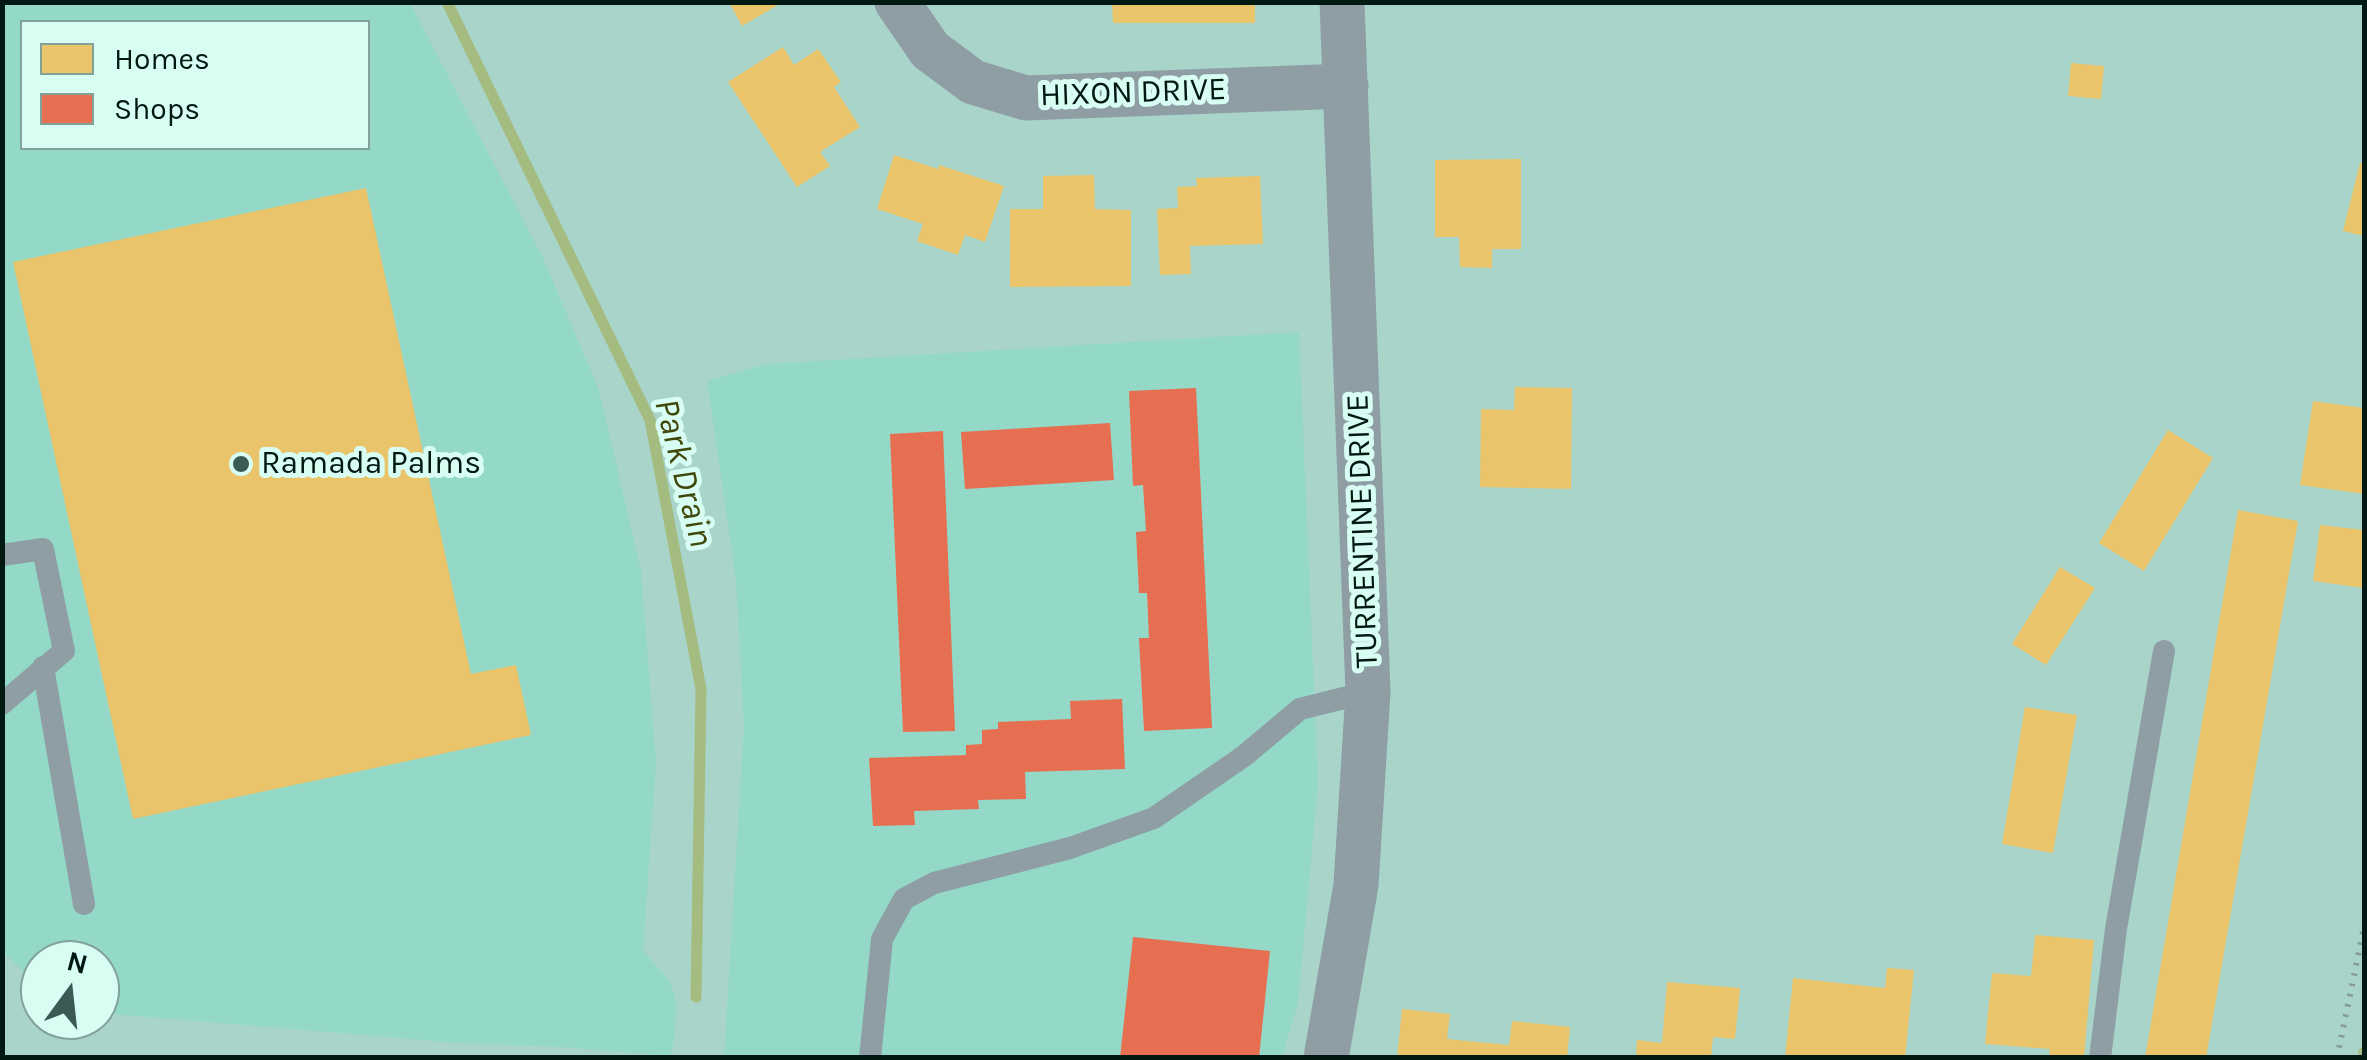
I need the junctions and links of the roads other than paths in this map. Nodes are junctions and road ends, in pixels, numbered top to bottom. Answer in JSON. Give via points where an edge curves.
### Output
{"nodes":[{"id":1,"x":897,"y":2,"type":"edge"},
{"id":2,"x":1342,"y":2,"type":"edge"},
{"id":3,"x":1346,"y":86,"type":"junction"},
{"id":4,"x":2,"y":555,"type":"edge"},
{"id":5,"x":2164,"y":651,"type":"dead end"},
{"id":6,"x":42,"y":667,"type":"junction"},
{"id":7,"x":1368,"y":692,"type":"junction"},
{"id":8,"x":2,"y":704,"type":"edge"},
{"id":9,"x":84,"y":904,"type":"dead end"},
{"id":10,"x":870,"y":1058,"type":"edge"},
{"id":11,"x":1326,"y":1058,"type":"edge"},
{"id":12,"x":2100,"y":1058,"type":"edge"}],
"edges":[{"from":1,"to":3,"type":"street","name":"HIXON DRIVE","via":[[930,50],[958,72],[1026,98]]},
{"from":2,"to":3,"type":"street","name":"TURRENTINE DRIVE"},
{"from":3,"to":7,"type":"street","name":"TURRENTINE DRIVE"},
{"from":4,"to":6,"type":"lane","via":[[43,548],[64,651]]},
{"from":5,"to":12,"type":"lane"},
{"from":6,"to":8,"type":"lane"},
{"from":6,"to":9,"type":"lane"},
{"from":7,"to":10,"type":"lane","via":[[1300,708],[1154,818],[934,883],[904,899],[882,939]]},
{"from":7,"to":11,"type":"street","name":"TURRENTINE DRIVE","via":[[1356,885]]}]}
